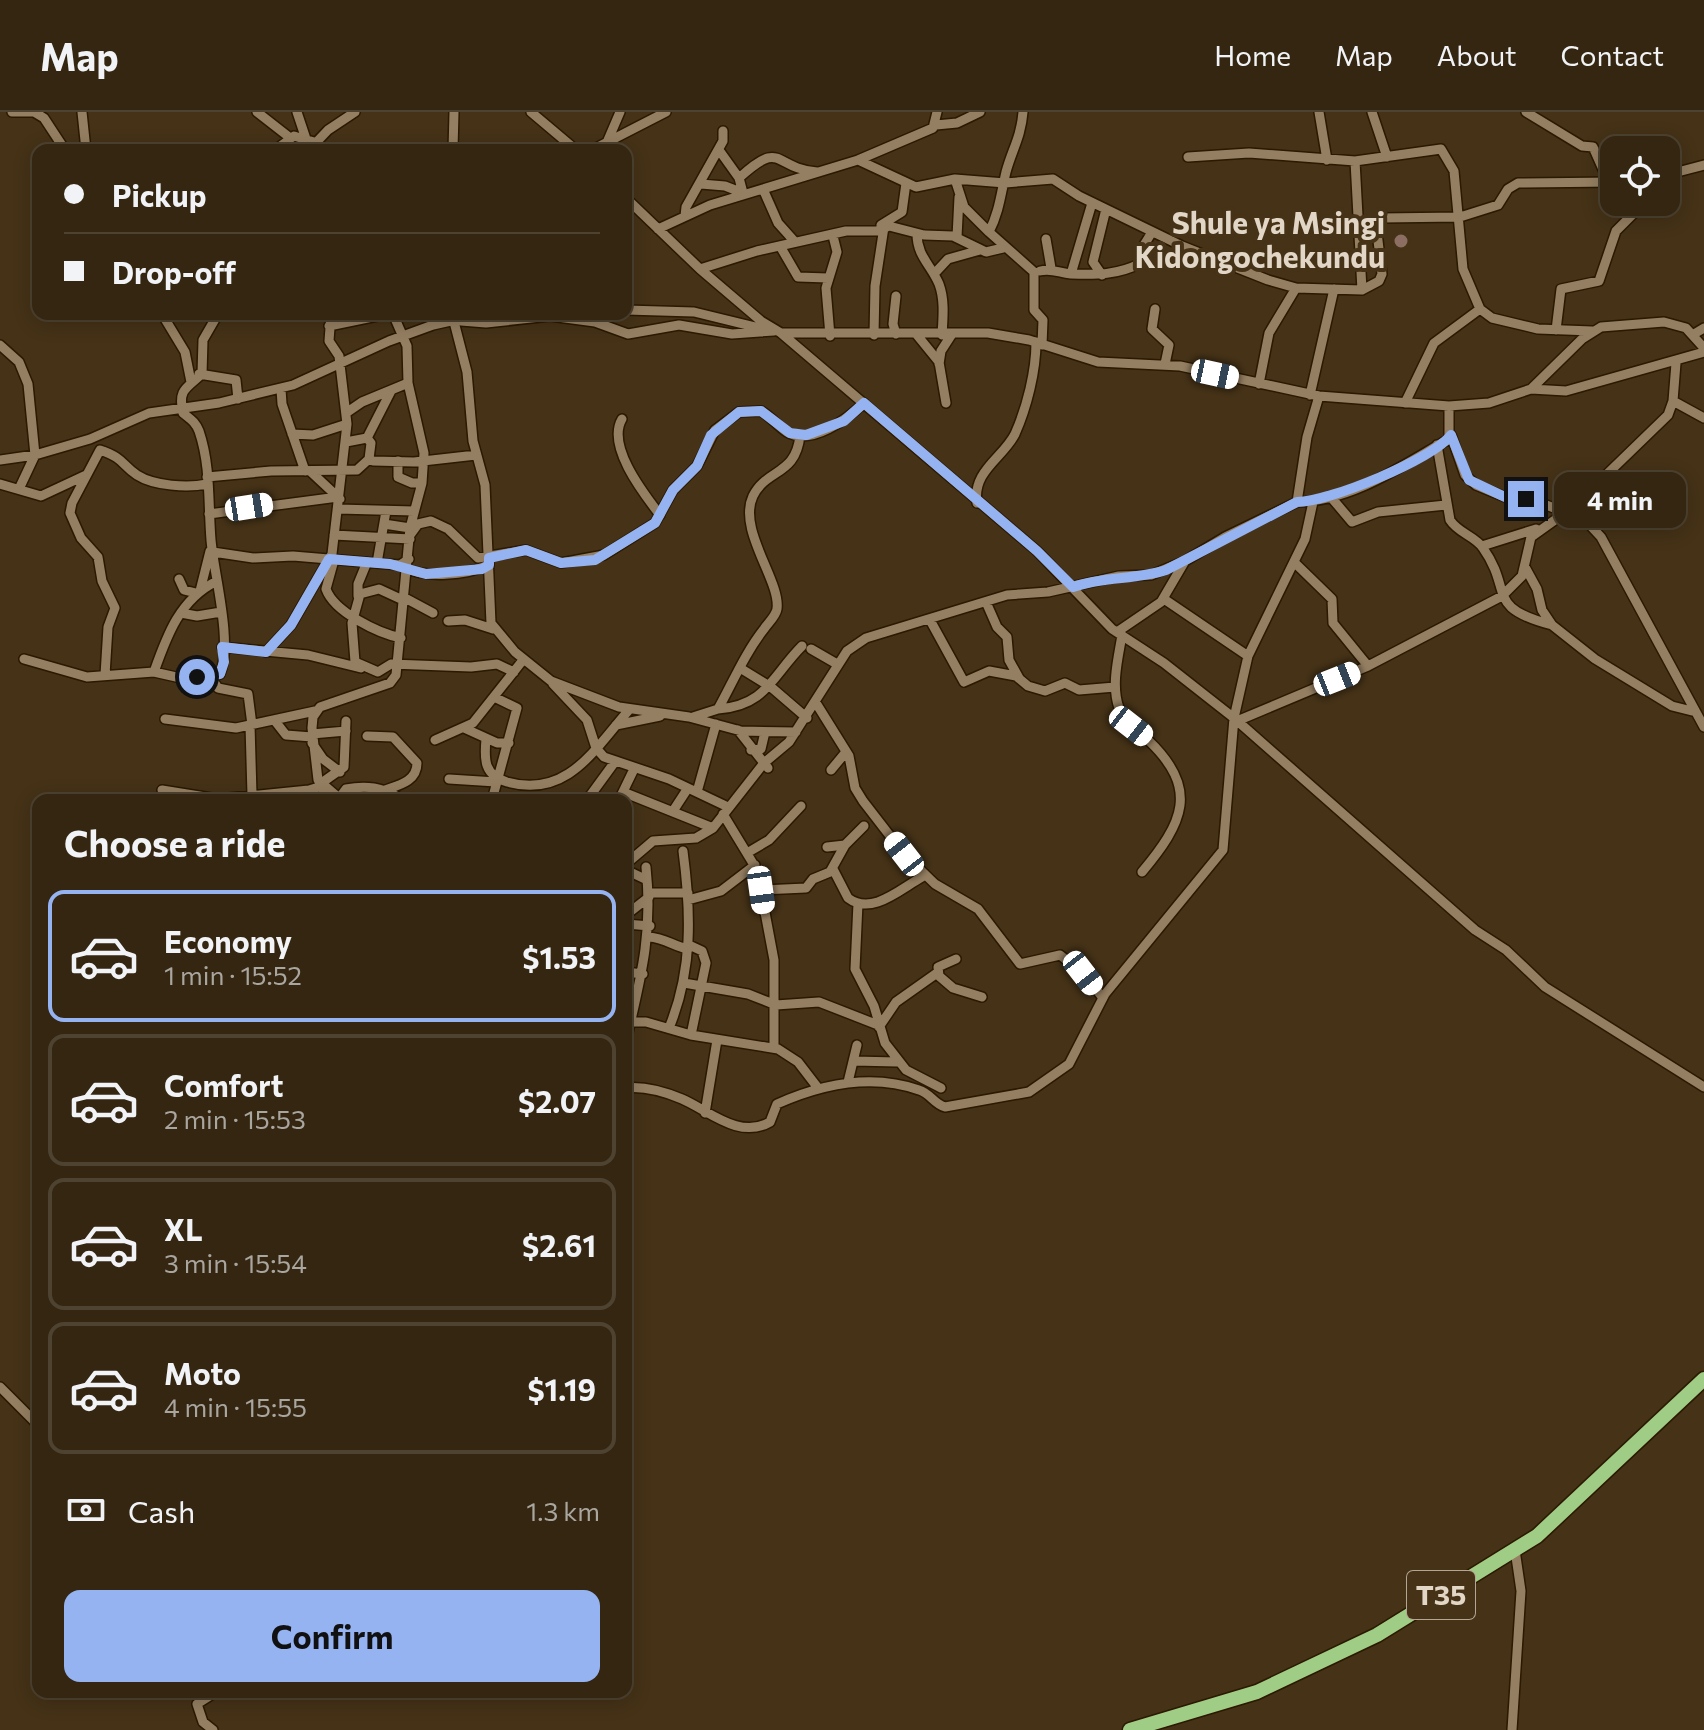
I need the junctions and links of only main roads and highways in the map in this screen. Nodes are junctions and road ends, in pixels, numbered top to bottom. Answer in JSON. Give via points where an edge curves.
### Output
{"nodes":[{"id":1,"x":1704,"y":1379,"type":"edge"},
{"id":2,"x":1130,"y":1730,"type":"edge"}],
"edges":[{"from":1,"to":2,"type":"highway","number":"T35","via":[[1537,1536],[1377,1635],[1257,1692]]}]}
